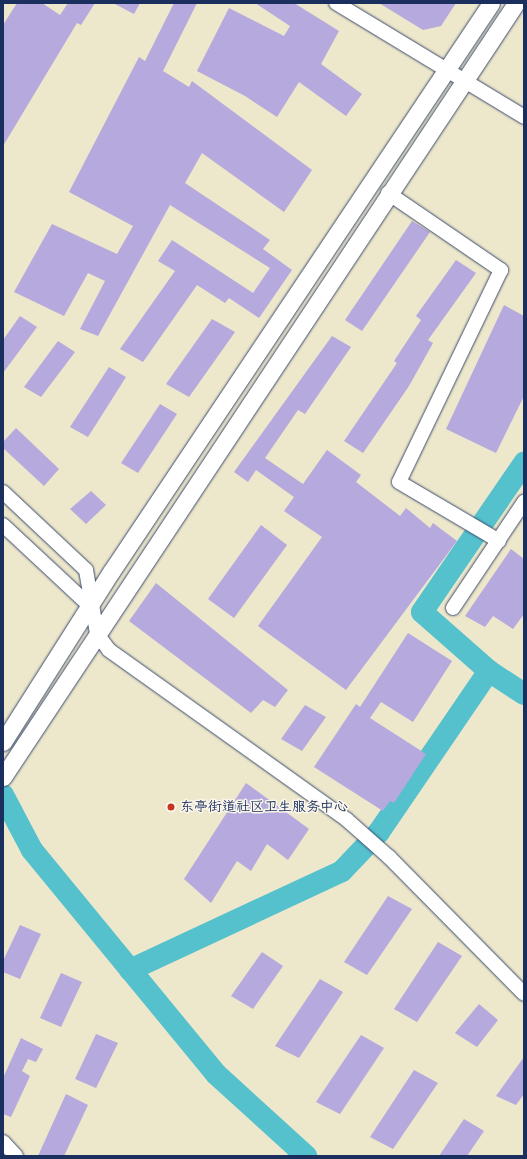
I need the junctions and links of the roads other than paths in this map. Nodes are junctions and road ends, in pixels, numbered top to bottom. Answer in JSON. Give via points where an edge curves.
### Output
{"nodes":[{"id":1,"x":336,"y":3,"type":"edge"},
{"id":2,"x":491,"y":3,"type":"edge"},
{"id":3,"x":516,"y":3,"type":"edge"},
{"id":4,"x":446,"y":70,"type":"junction"},
{"id":5,"x":462,"y":81,"type":"junction"},
{"id":6,"x":524,"y":116,"type":"edge"},
{"id":7,"x":388,"y":193,"type":"junction"},
{"id":8,"x":3,"y":492,"type":"edge"},
{"id":9,"x":524,"y":502,"type":"edge"},
{"id":10,"x":3,"y":525,"type":"edge"},
{"id":11,"x":498,"y":541,"type":"junction"},
{"id":12,"x":90,"y":606,"type":"junction"},
{"id":13,"x":453,"y":608,"type":"dead end"},
{"id":14,"x":97,"y":634,"type":"junction"},
{"id":15,"x":6,"y":737,"type":"edge"},
{"id":16,"x":3,"y":776,"type":"edge"},
{"id":17,"x":524,"y":994,"type":"edge"},
{"id":18,"x":3,"y":1142,"type":"edge"},
{"id":19,"x":16,"y":1156,"type":"edge"}],
"edges":[{"from":1,"to":4,"type":"street"},
{"from":2,"to":4,"type":"main road"},
{"from":3,"to":5,"type":"main road"},
{"from":4,"to":5,"type":"street"},
{"from":4,"to":12,"type":"main road"},
{"from":5,"to":6,"type":"street"},
{"from":5,"to":7,"type":"main road"},
{"from":7,"to":11,"type":"street","via":[[501,270],[399,482]]},
{"from":7,"to":14,"type":"main road"},
{"from":8,"to":12,"type":"street","via":[[86,570]]},
{"from":9,"to":11,"type":"street"},
{"from":10,"to":12,"type":"street"},
{"from":11,"to":13,"type":"street"},
{"from":12,"to":14,"type":"street"},
{"from":12,"to":15,"type":"main road"},
{"from":14,"to":16,"type":"main road"},
{"from":14,"to":17,"type":"street","via":[[108,650],[347,820],[389,857]]},
{"from":18,"to":19,"type":"street"}]}
